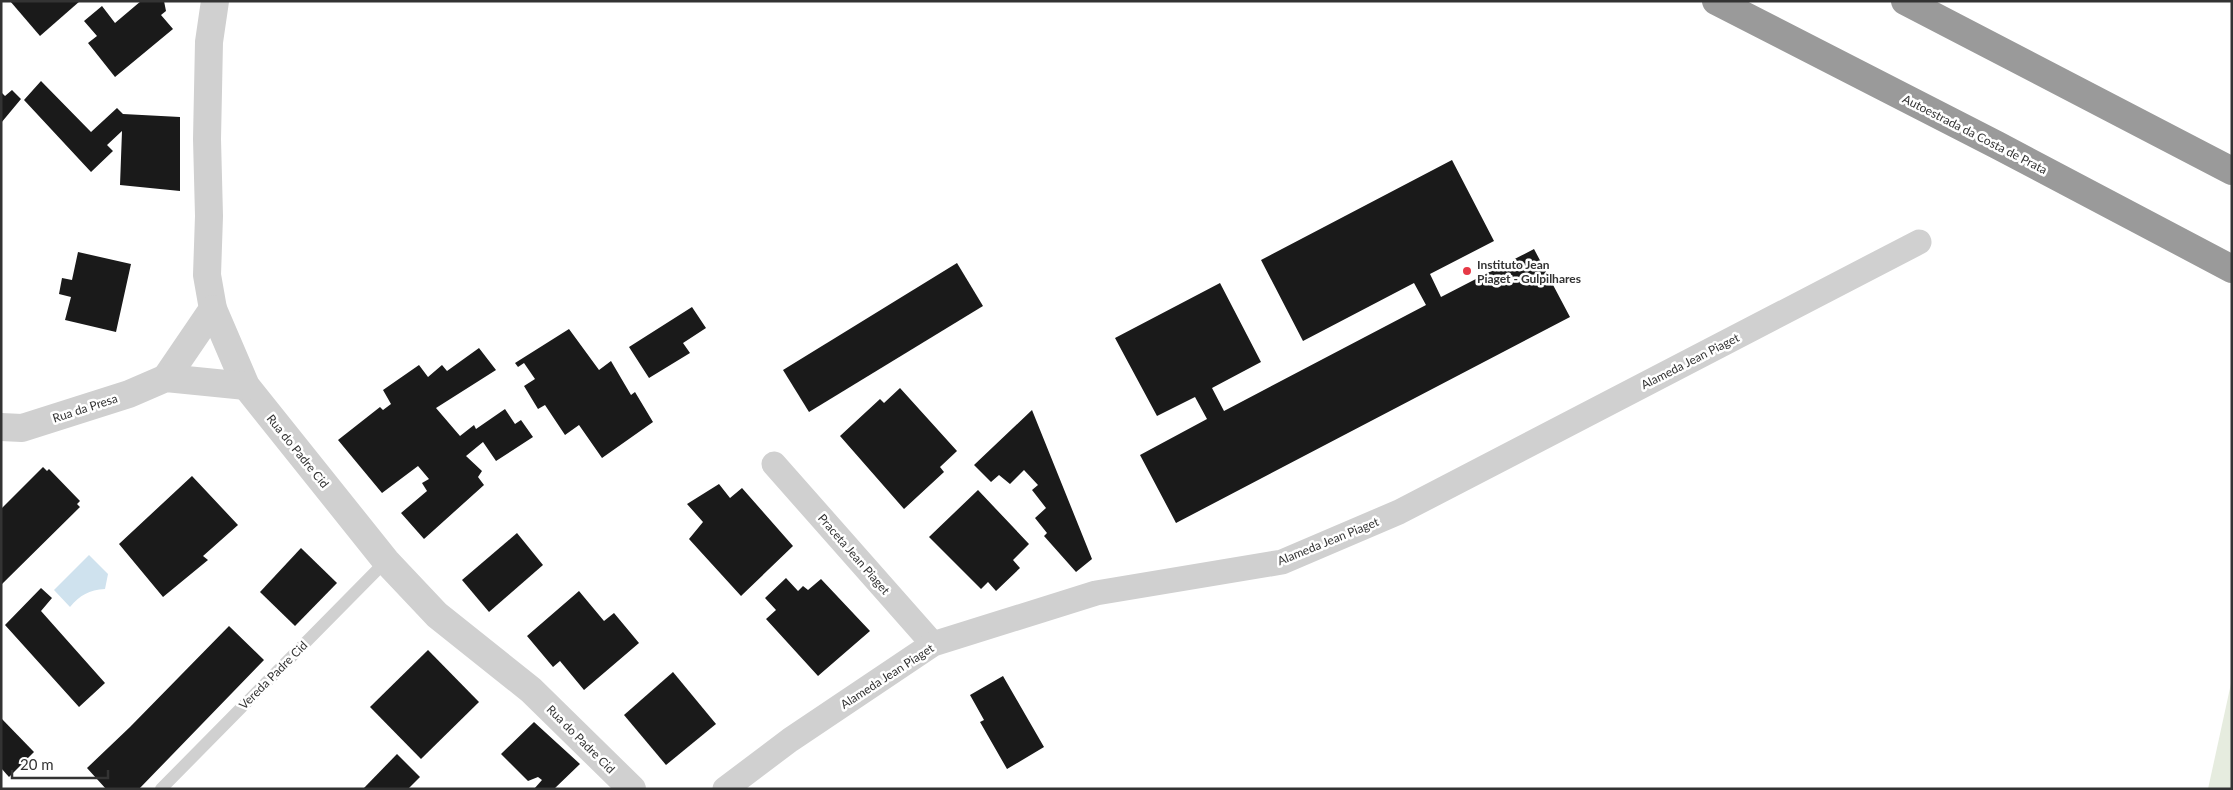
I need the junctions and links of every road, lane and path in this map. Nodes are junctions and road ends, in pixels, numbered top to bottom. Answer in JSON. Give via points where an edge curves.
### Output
{"nodes":[{"id":1,"x":215,"y":1,"type":"edge"},
{"id":2,"x":1716,"y":1,"type":"edge"},
{"id":3,"x":1905,"y":1,"type":"edge"},
{"id":4,"x":2232,"y":171,"type":"edge"},
{"id":5,"x":1919,"y":242,"type":"dead end"},
{"id":6,"x":2232,"y":269,"type":"edge"},
{"id":7,"x":213,"y":309,"type":"junction"},
{"id":8,"x":166,"y":378,"type":"junction"},
{"id":9,"x":246,"y":386,"type":"junction"},
{"id":10,"x":1,"y":427,"type":"edge"},
{"id":11,"x":774,"y":464,"type":"dead end"},
{"id":12,"x":386,"y":561,"type":"junction"},
{"id":13,"x":933,"y":644,"type":"junction"},
{"id":14,"x":161,"y":789,"type":"edge"},
{"id":15,"x":632,"y":789,"type":"edge"},
{"id":16,"x":725,"y":789,"type":"edge"}],
"edges":[{"from":1,"to":7,"type":"street","name":"Rua do Padre Cid","via":[[209,42],[206,274]]},
{"from":2,"to":6,"type":"highway","name":"Autoestrada da Costa de Prata"},
{"from":3,"to":4,"type":"highway"},
{"from":5,"to":13,"type":"street","name":"Alameda Jean Piaget","via":[[1399,512],[1282,562],[1096,593]]},
{"from":7,"to":8,"type":"street"},
{"from":7,"to":9,"type":"street","name":"Rua do Padre Cid"},
{"from":8,"to":9,"type":"street","name":"Rua da Presa"},
{"from":8,"to":10,"type":"street","name":"Rua da Presa","via":[[129,394],[22,428]]},
{"from":9,"to":12,"type":"street","name":"Rua do Padre Cid"},
{"from":11,"to":13,"type":"street","name":"Praceta Jean Piaget"},
{"from":12,"to":14,"type":"lane","name":"Vereda Padre Cid"},
{"from":12,"to":15,"type":"street","name":"Rua do Padre Cid","via":[[437,616],[531,690]]},
{"from":13,"to":16,"type":"street","name":"Alameda Jean Piaget","via":[[790,740]]}]}
